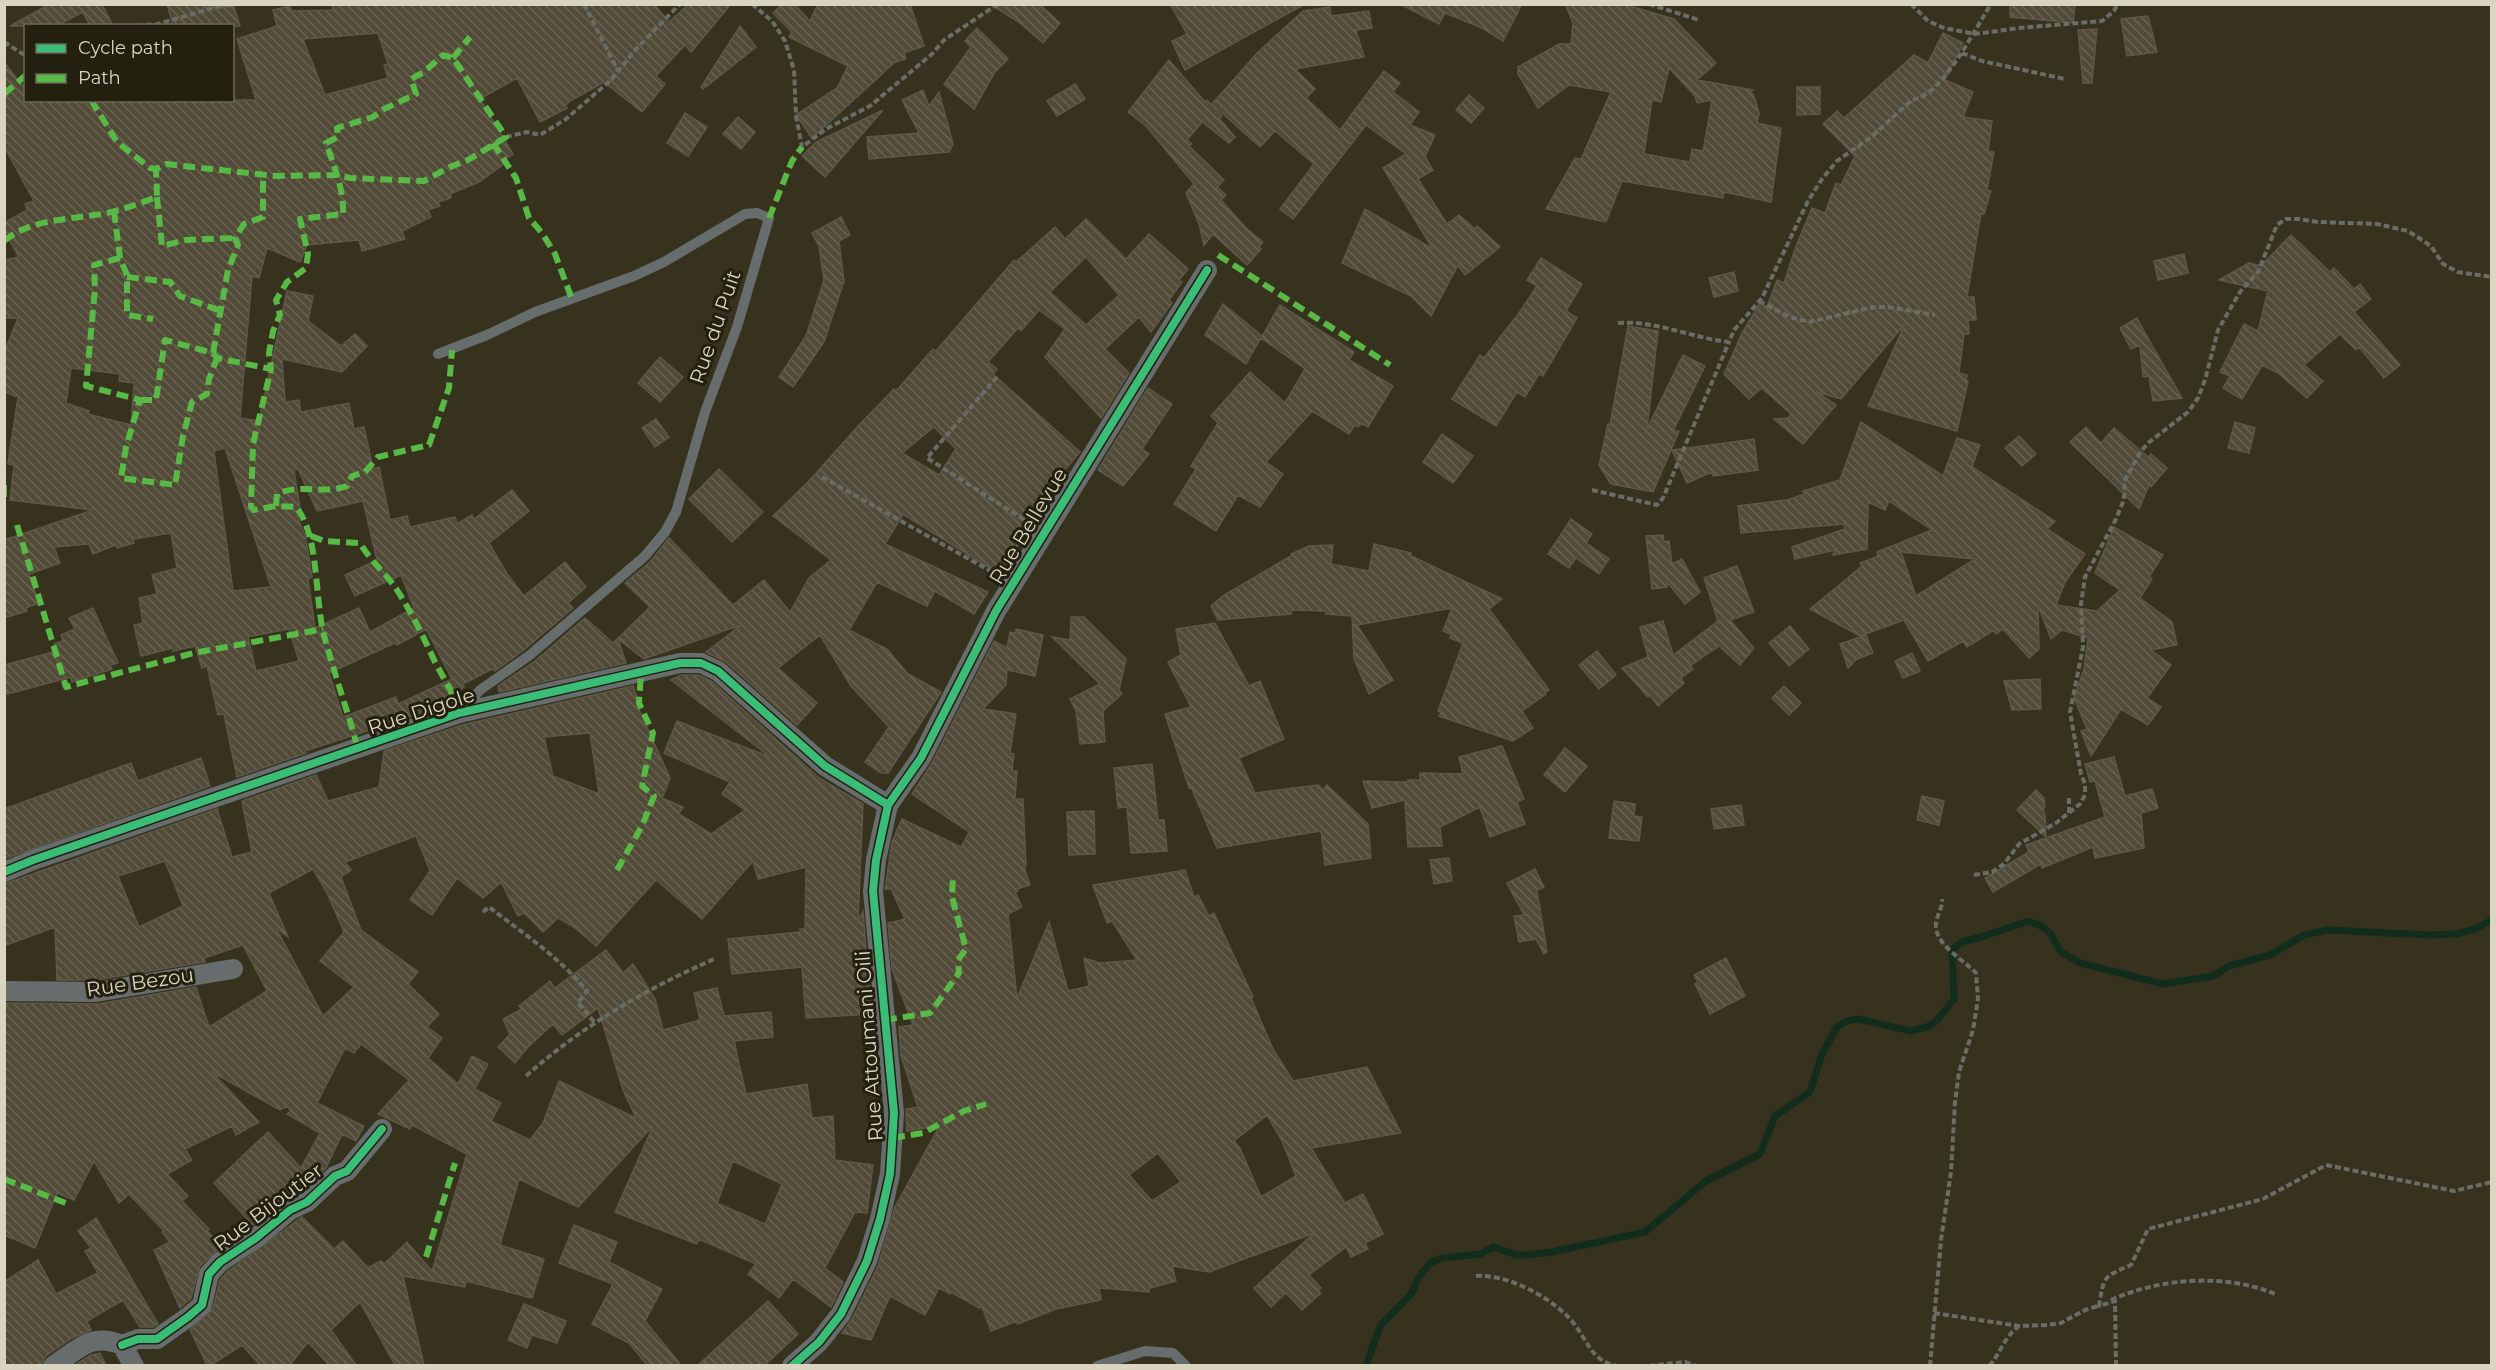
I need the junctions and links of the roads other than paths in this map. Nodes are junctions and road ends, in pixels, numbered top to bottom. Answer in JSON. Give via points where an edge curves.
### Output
{"nodes":[{"id":1,"x":1208,"y":270,"type":"dead end"},
{"id":2,"x":438,"y":354,"type":"dead end"},
{"id":3,"x":459,"y":713,"type":"junction"},
{"id":4,"x":888,"y":805,"type":"junction"},
{"id":5,"x":4,"y":872,"type":"edge"},
{"id":6,"x":233,"y":969,"type":"dead end"},
{"id":7,"x":4,"y":991,"type":"edge"},
{"id":8,"x":382,"y":1129,"type":"dead end"},
{"id":9,"x":122,"y":1345,"type":"junction"},
{"id":10,"x":53,"y":1365,"type":"edge"},
{"id":11,"x":134,"y":1365,"type":"edge"},
{"id":12,"x":792,"y":1365,"type":"edge"},
{"id":13,"x":1097,"y":1365,"type":"edge"},
{"id":14,"x":1186,"y":1365,"type":"edge"}],
"edges":[{"from":1,"to":4,"type":"street","name":"Rue Bellevue","via":[[1014,582],[926,748]]},
{"from":2,"to":3,"type":"lane","name":"Rue du Puit","via":[[535,312],[634,276],[745,214],[769,218],[676,512],[665,532],[645,556],[530,656],[480,690]]},
{"from":3,"to":4,"type":"street","name":"Rue Digole","via":[[680,663],[701,663],[718,671],[825,766]]},
{"from":3,"to":5,"type":"street","name":"Rue Digole"},
{"from":4,"to":12,"type":"street","name":"Rue Attoumani Oili","via":[[873,891],[894,1113],[890,1174],[867,1261],[841,1314],[819,1342]]},
{"from":6,"to":7,"type":"street","name":"Rue Bezou","via":[[96,992]]},
{"from":8,"to":9,"type":"street","name":"Rue Bijoutier","via":[[347,1171],[220,1262],[209,1274],[202,1305],[188,1317],[157,1339],[138,1339]]},
{"from":9,"to":10,"type":"street","name":"Rue Bijoutier","via":[[106,1339],[90,1342]]},
{"from":9,"to":11,"type":"street"},
{"from":13,"to":14,"type":"lane","via":[[1145,1351],[1173,1353]]}]}
